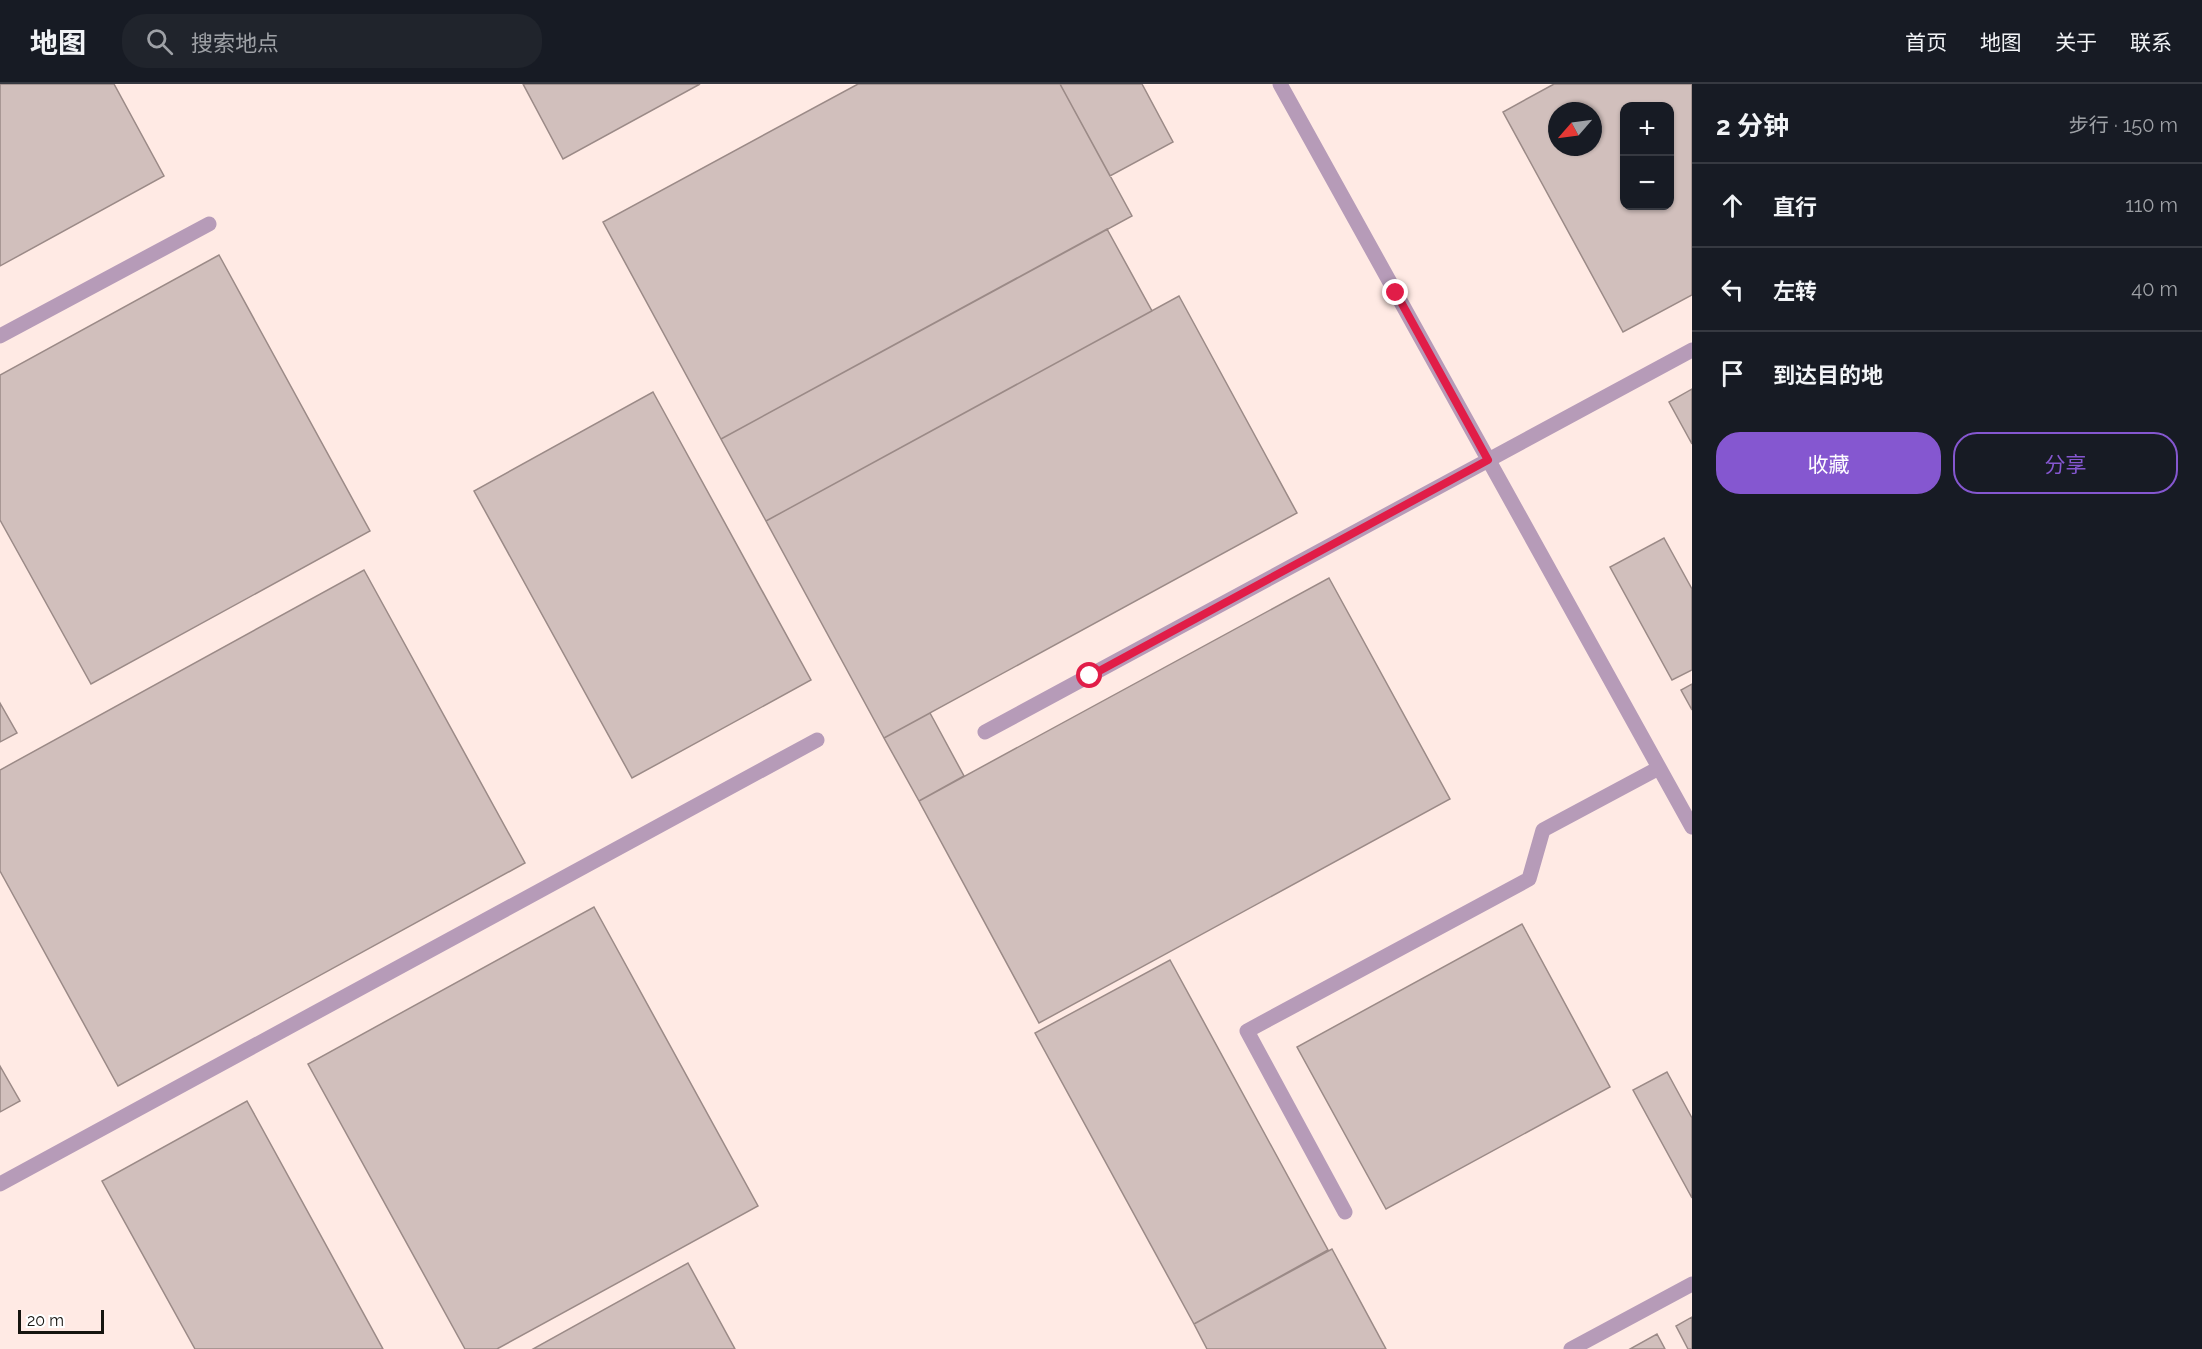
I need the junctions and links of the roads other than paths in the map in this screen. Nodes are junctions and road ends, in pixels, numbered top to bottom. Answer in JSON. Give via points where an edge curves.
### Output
{"nodes":[{"id":1,"x":1280,"y":84,"type":"edge"},
{"id":2,"x":209,"y":224,"type":"dead end"},
{"id":3,"x":0,"y":336,"type":"edge"},
{"id":4,"x":1692,"y":350,"type":"edge"},
{"id":5,"x":1488,"y":460,"type":"junction"},
{"id":6,"x":986,"y":732,"type":"dead end"},
{"id":7,"x":817,"y":740,"type":"dead end"},
{"id":8,"x":1659,"y":768,"type":"junction"},
{"id":9,"x":1692,"y":827,"type":"edge"},
{"id":10,"x":0,"y":1184,"type":"edge"},
{"id":11,"x":1345,"y":1212,"type":"dead end"},
{"id":12,"x":1692,"y":1284,"type":"edge"},
{"id":13,"x":1571,"y":1349,"type":"edge"}],
"edges":[{"from":1,"to":5,"type":"lane"},
{"from":2,"to":3,"type":"lane"},
{"from":4,"to":5,"type":"lane"},
{"from":5,"to":6,"type":"lane"},
{"from":5,"to":8,"type":"lane"},
{"from":7,"to":10,"type":"lane"},
{"from":8,"to":9,"type":"lane"},
{"from":8,"to":11,"type":"lane","via":[[1543,830],[1529,879],[1247,1031]]},
{"from":12,"to":13,"type":"lane"}]}
